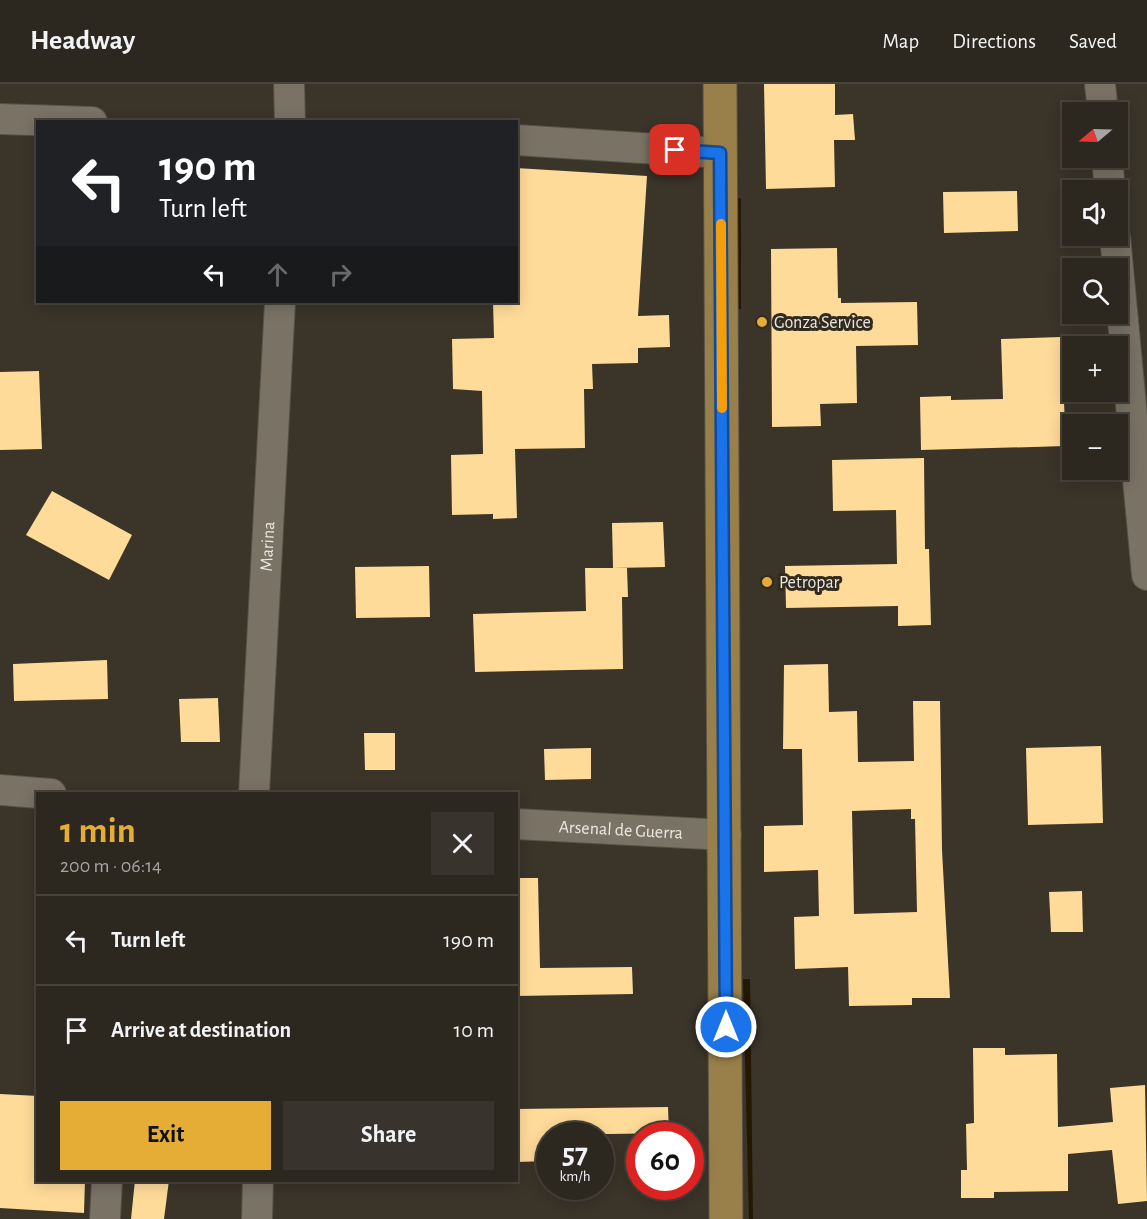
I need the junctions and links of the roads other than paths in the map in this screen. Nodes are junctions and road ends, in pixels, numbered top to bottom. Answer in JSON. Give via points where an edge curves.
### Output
{"nodes":[{"id":1,"x":289,"y":84,"type":"edge"},
{"id":2,"x":720,"y":84,"type":"edge"},
{"id":3,"x":1100,"y":84,"type":"edge"},
{"id":4,"x":1102,"y":102,"type":"edge"},
{"id":5,"x":0,"y":119,"type":"edge"},
{"id":6,"x":36,"y":120,"type":"edge"},
{"id":7,"x":290,"y":120,"type":"edge"},
{"id":8,"x":518,"y":140,"type":"edge"},
{"id":9,"x":720,"y":153,"type":"junction"},
{"id":10,"x":1115,"y":246,"type":"edge"},
{"id":11,"x":280,"y":303,"type":"edge"},
{"id":12,"x":1147,"y":575,"type":"edge"},
{"id":13,"x":0,"y":790,"type":"edge"},
{"id":14,"x":254,"y":792,"type":"edge"},
{"id":15,"x":36,"y":793,"type":"edge"},
{"id":16,"x":518,"y":824,"type":"edge"},
{"id":17,"x":726,"y":835,"type":"junction"},
{"id":18,"x":107,"y":1182,"type":"edge"},
{"id":19,"x":258,"y":1182,"type":"edge"},
{"id":20,"x":105,"y":1219,"type":"edge"},
{"id":21,"x":257,"y":1219,"type":"edge"},
{"id":22,"x":726,"y":1219,"type":"edge"}],
"edges":[{"from":1,"to":7,"type":"street"},
{"from":2,"to":9,"type":"main road"},
{"from":3,"to":4,"type":"street"},
{"from":5,"to":6,"type":"street"},
{"from":8,"to":9,"type":"street"},
{"from":9,"to":17,"type":"main road"},
{"from":10,"to":12,"type":"street"},
{"from":11,"to":14,"type":"street","name":"Marina"},
{"from":13,"to":15,"type":"street"},
{"from":16,"to":17,"type":"street","name":"Arsenal de Guerra"},
{"from":17,"to":22,"type":"main road"},
{"from":18,"to":20,"type":"street"},
{"from":19,"to":21,"type":"street"}]}
